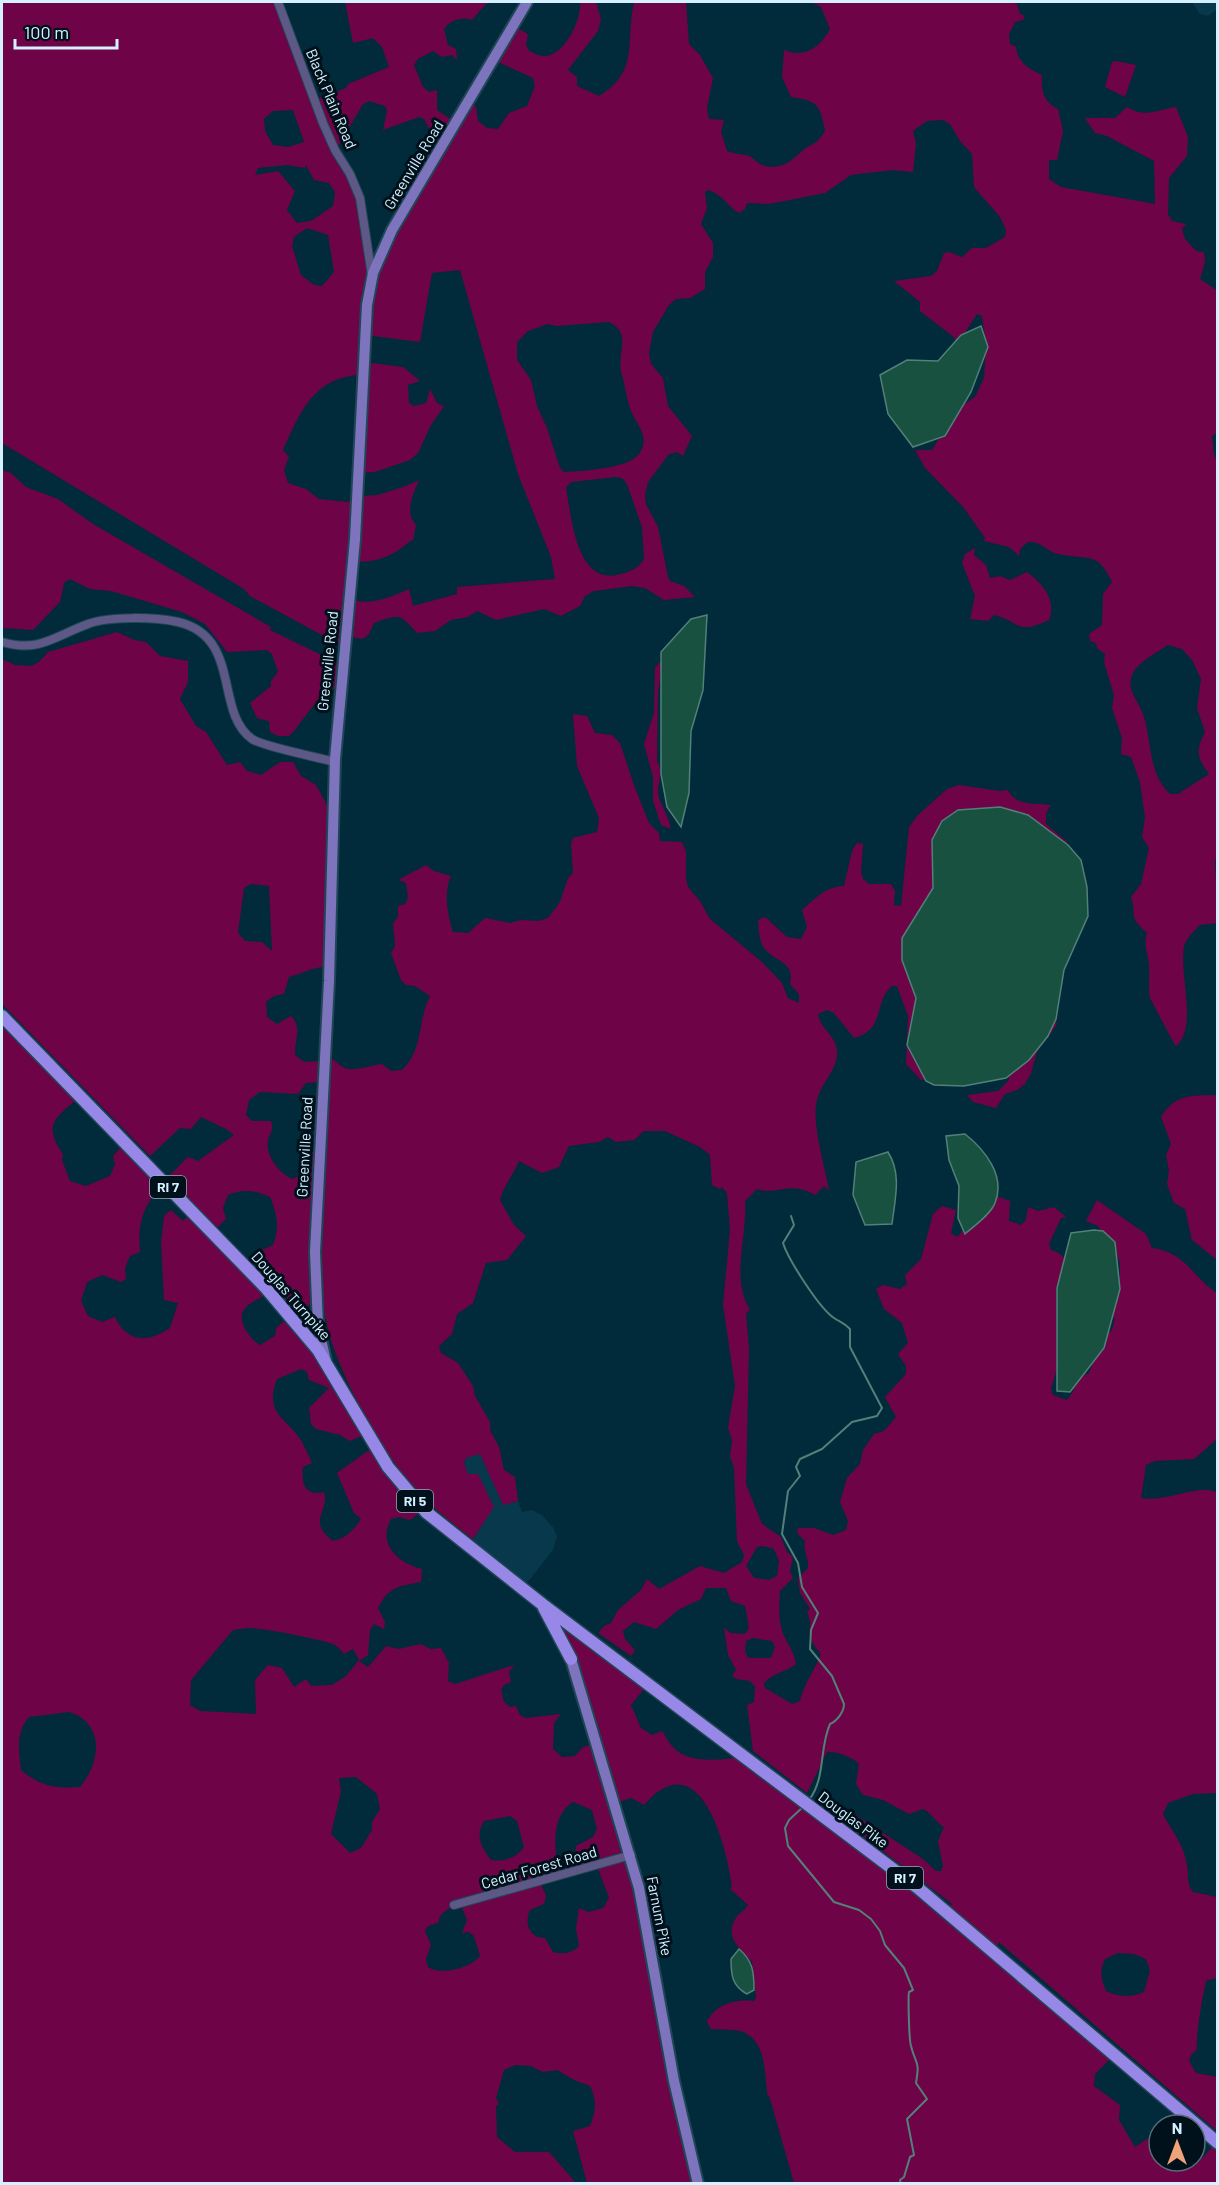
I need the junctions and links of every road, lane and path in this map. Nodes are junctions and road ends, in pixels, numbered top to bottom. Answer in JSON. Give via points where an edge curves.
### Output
{"nodes":[{"id":1,"x":278,"y":2,"type":"edge"},
{"id":2,"x":527,"y":2,"type":"edge"},
{"id":3,"x":372,"y":278,"type":"junction"},
{"id":4,"x":2,"y":642,"type":"edge"},
{"id":5,"x":335,"y":762,"type":"junction"},
{"id":6,"x":2,"y":1016,"type":"edge"},
{"id":7,"x":327,"y":1363,"type":"junction"},
{"id":8,"x":542,"y":1604,"type":"junction"},
{"id":9,"x":567,"y":1623,"type":"junction"},
{"id":10,"x":578,"y":1631,"type":"junction"},
{"id":11,"x":559,"y":1638,"type":"junction"},
{"id":12,"x":571,"y":1659,"type":"junction"},
{"id":13,"x":631,"y":1855,"type":"junction"},
{"id":14,"x":454,"y":1905,"type":"dead end"},
{"id":15,"x":1218,"y":2144,"type":"edge"},
{"id":16,"x":698,"y":2184,"type":"edge"}],
"edges":[{"from":1,"to":3,"type":"street","name":"Black Plain Road","via":[[323,123],[360,198]]},
{"from":2,"to":3,"type":"main road","name":"Greenville Road","number":"RI 5","via":[[392,230]]},
{"from":3,"to":5,"type":"main road","name":"Greenville Road","number":"RI 5","via":[[365,322],[355,539]]},
{"from":4,"to":5,"type":"street","via":[[38,646],[89,623],[113,618],[178,622],[198,630],[218,651],[235,717],[252,740]]},
{"from":5,"to":7,"type":"main road","name":"Greenville Road","number":"RI 5","via":[[315,1251],[318,1326]]},
{"from":6,"to":7,"type":"main road","name":"Douglas Turnpike","number":"RI 7","via":[[234,1253]]},
{"from":7,"to":8,"type":"main road","name":"Douglas Turnpike","number":"RI 5","via":[[404,1488],[458,1539]]},
{"from":8,"to":9,"type":"main road","name":"Douglas Pike","number":"RI 5"},
{"from":8,"to":11,"type":"main road","name":"Farnum Pike","number":"RI 5"},
{"from":9,"to":10,"type":"main road","name":"Douglas Pike","number":"RI 5"},
{"from":9,"to":11,"type":"main road"},
{"from":10,"to":12,"type":"main road","via":[[571,1642]]},
{"from":10,"to":15,"type":"main road","name":"Douglas Pike","number":"RI 7","via":[[918,1888]]},
{"from":11,"to":12,"type":"main road","name":"Farnum Pike","number":"RI 5"},
{"from":12,"to":13,"type":"main road","name":"Farnum Pike","number":"RI 5"},
{"from":13,"to":14,"type":"street","name":"Cedar Forest Road"},
{"from":13,"to":16,"type":"main road","name":"Farnum Pike","number":"RI 5"}]}
